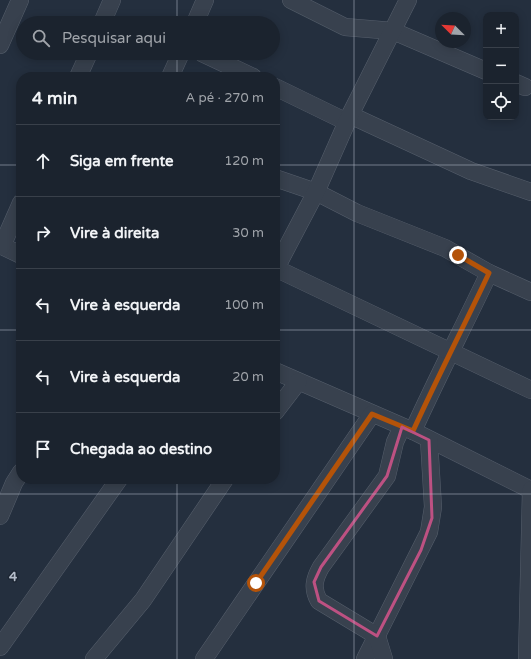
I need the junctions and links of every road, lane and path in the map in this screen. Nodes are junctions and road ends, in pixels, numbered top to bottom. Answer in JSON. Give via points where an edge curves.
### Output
{"nodes":[{"id":1,"x":20,"y":0,"type":"edge"},
{"id":2,"x":112,"y":0,"type":"edge"},
{"id":3,"x":205,"y":0,"type":"edge"},
{"id":4,"x":291,"y":0,"type":"edge"},
{"id":5,"x":408,"y":0,"type":"edge"},
{"id":6,"x":105,"y":16,"type":"edge"},
{"id":7,"x":198,"y":16,"type":"edge"},
{"id":8,"x":393,"y":31,"type":"junction"},
{"id":9,"x":0,"y":45,"type":"edge"},
{"id":10,"x":86,"y":60,"type":"edge"},
{"id":11,"x":178,"y":60,"type":"edge"},
{"id":12,"x":217,"y":60,"type":"edge"},
{"id":13,"x":483,"y":70,"type":"edge"},
{"id":14,"x":80,"y":72,"type":"edge"},
{"id":15,"x":172,"y":72,"type":"edge"},
{"id":16,"x":242,"y":72,"type":"edge"},
{"id":17,"x":280,"y":90,"type":"edge"},
{"id":18,"x":348,"y":118,"type":"junction"},
{"id":19,"x":280,"y":180,"type":"edge"},
{"id":20,"x":316,"y":192,"type":"junction"},
{"id":21,"x":531,"y":192,"type":"edge"},
{"id":22,"x":16,"y":214,"type":"edge"},
{"id":23,"x":1,"y":246,"type":"edge"},
{"id":24,"x":16,"y":253,"type":"edge"},
{"id":25,"x":280,"y":260,"type":"edge"},
{"id":26,"x":280,"y":271,"type":"edge"},
{"id":27,"x":489,"y":273,"type":"junction"},
{"id":28,"x":531,"y":292,"type":"edge"},
{"id":29,"x":450,"y":351,"type":"junction"},
{"id":30,"x":280,"y":373,"type":"edge"},
{"id":31,"x":298,"y":382,"type":"junction"},
{"id":32,"x":531,"y":390,"type":"edge"},
{"id":33,"x":280,"y":405,"type":"edge"},
{"id":34,"x":372,"y":414,"type":"junction"},
{"id":35,"x":408,"y":429,"type":"junction"},
{"id":36,"x":429,"y":440,"type":"junction"},
{"id":37,"x":16,"y":482,"type":"edge"},
{"id":38,"x":116,"y":484,"type":"edge"},
{"id":39,"x":222,"y":484,"type":"edge"},
{"id":40,"x":531,"y":490,"type":"edge"},
{"id":41,"x":0,"y":516,"type":"edge"},
{"id":42,"x":378,"y":636,"type":"junction"},
{"id":43,"x":0,"y":647,"type":"edge"},
{"id":44,"x":94,"y":659,"type":"edge"},
{"id":45,"x":204,"y":659,"type":"edge"},
{"id":46,"x":366,"y":659,"type":"edge"},
{"id":47,"x":384,"y":659,"type":"edge"},
{"id":48,"x":527,"y":659,"type":"edge"}],
"edges":[{"from":1,"to":9,"type":"street"},
{"from":2,"to":6,"type":"street"},
{"from":3,"to":7,"type":"street"},
{"from":4,"to":8,"type":"street","via":[[345,27]]},
{"from":5,"to":8,"type":"street"},
{"from":8,"to":13,"type":"street"},
{"from":8,"to":18,"type":"street"},
{"from":10,"to":14,"type":"street"},
{"from":11,"to":15,"type":"street"},
{"from":12,"to":16,"type":"street"},
{"from":17,"to":18,"type":"street"},
{"from":18,"to":20,"type":"street"},
{"from":18,"to":21,"type":"street","via":[[471,171]]},
{"from":19,"to":20,"type":"street"},
{"from":20,"to":25,"type":"street"},
{"from":20,"to":27,"type":"street","via":[[357,213],[445,248]]},
{"from":22,"to":23,"type":"street"},
{"from":23,"to":24,"type":"street"},
{"from":26,"to":29,"type":"street"},
{"from":27,"to":28,"type":"street"},
{"from":27,"to":29,"type":"street"},
{"from":29,"to":32,"type":"street"},
{"from":29,"to":35,"type":"street"},
{"from":30,"to":31,"type":"street"},
{"from":31,"to":33,"type":"street"},
{"from":31,"to":34,"type":"street"},
{"from":34,"to":35,"type":"street"},
{"from":34,"to":45,"type":"street"},
{"from":35,"to":36,"type":"street"},
{"from":35,"to":42,"type":"street","via":[[395,442],[387,476],[321,567],[314,582],[319,601]]},
{"from":36,"to":40,"type":"street"},
{"from":36,"to":42,"type":"street","via":[[433,507],[428,532]]},
{"from":37,"to":41,"type":"street"},
{"from":38,"to":43,"type":"street"},
{"from":39,"to":44,"type":"street","via":[[143,600]]},
{"from":40,"to":48,"type":"street"},
{"from":42,"to":46,"type":"street"},
{"from":42,"to":47,"type":"street"}]}
